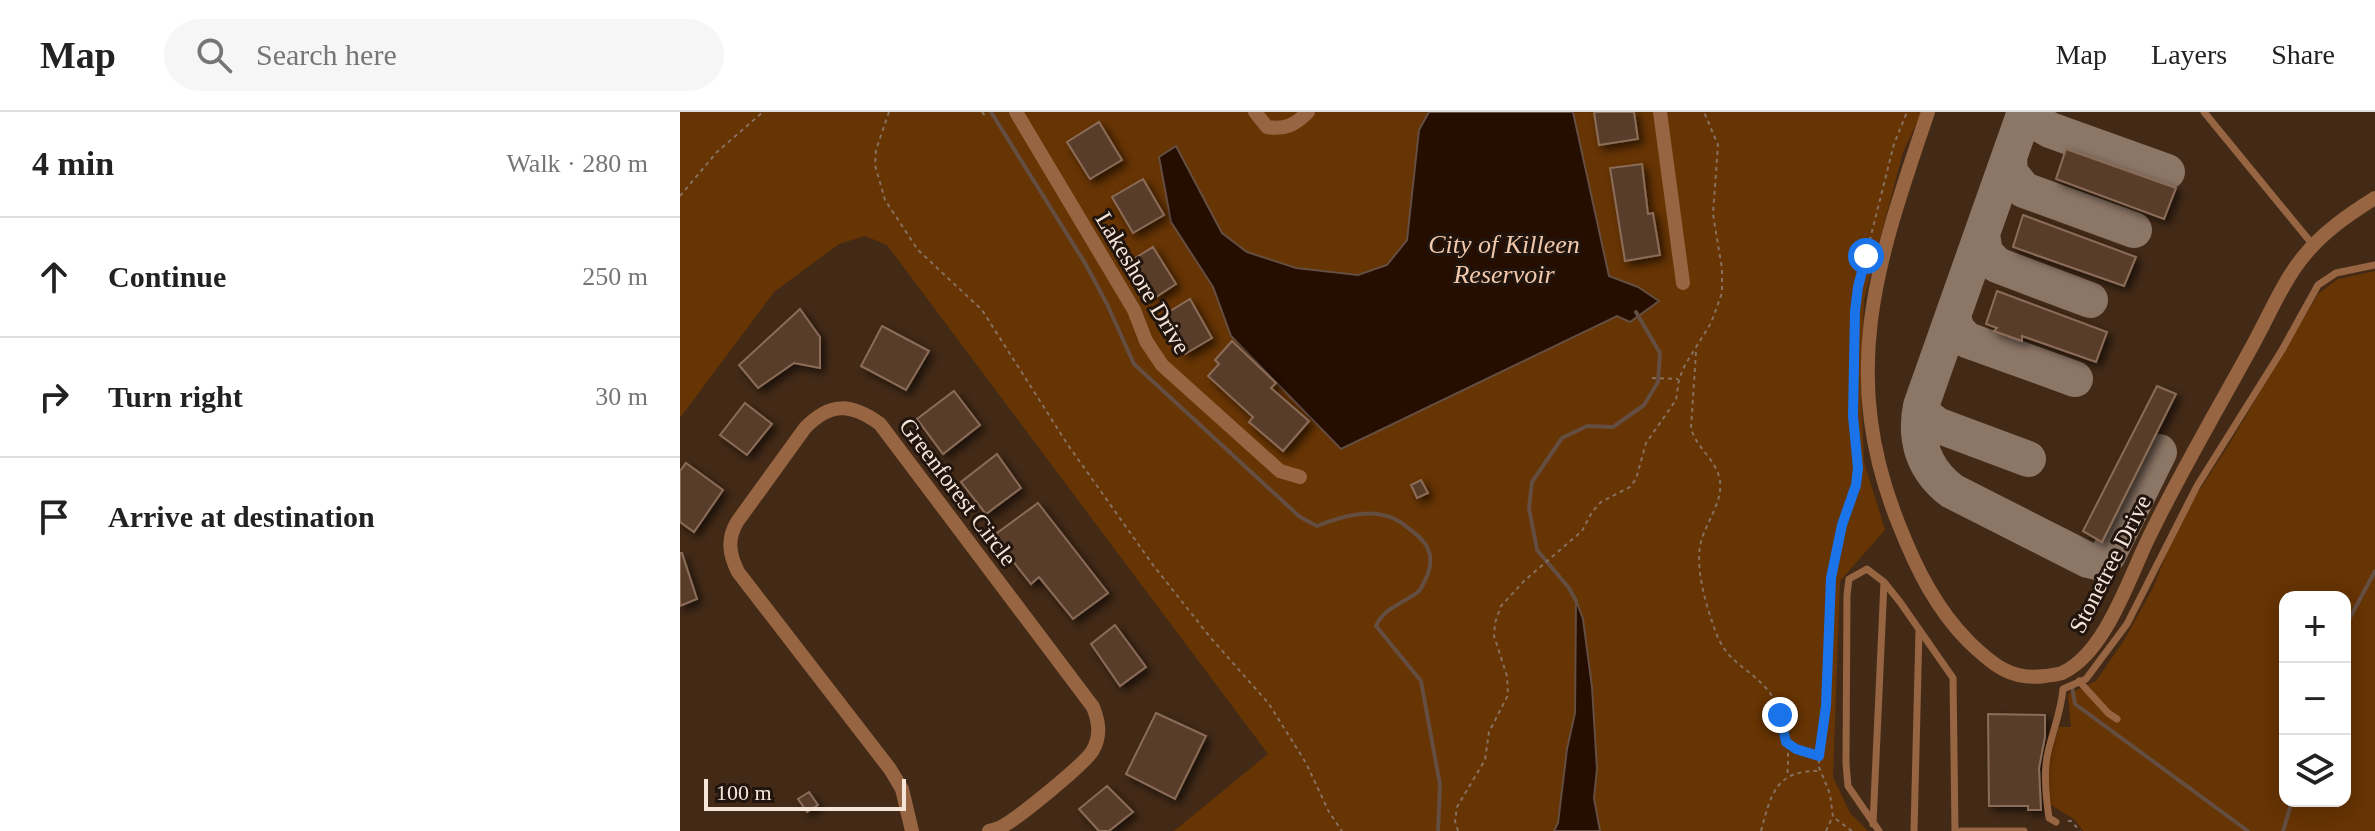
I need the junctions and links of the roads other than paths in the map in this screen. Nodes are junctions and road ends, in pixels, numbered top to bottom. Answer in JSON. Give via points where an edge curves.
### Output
{"nodes":[{"id":1,"x":1016,"y":112,"type":"edge"},
{"id":2,"x":1255,"y":112,"type":"edge"},
{"id":3,"x":1308,"y":112,"type":"edge"},
{"id":4,"x":1660,"y":112,"type":"edge"},
{"id":5,"x":1928,"y":112,"type":"edge"},
{"id":6,"x":2204,"y":112,"type":"edge"},
{"id":7,"x":2375,"y":198,"type":"edge"},
{"id":8,"x":2313,"y":245,"type":"junction"},
{"id":9,"x":2375,"y":265,"type":"edge"},
{"id":10,"x":1683,"y":283,"type":"dead end"},
{"id":11,"x":1300,"y":477,"type":"dead end"},
{"id":12,"x":1884,"y":582,"type":"junction"},
{"id":13,"x":1919,"y":628,"type":"junction"},
{"id":14,"x":2079,"y":681,"type":"junction"},
{"id":15,"x":2117,"y":719,"type":"dead end"},
{"id":16,"x":2056,"y":822,"type":"dead end"},
{"id":17,"x":1876,"y":828,"type":"edge"},
{"id":18,"x":912,"y":831,"type":"edge"},
{"id":19,"x":989,"y":831,"type":"edge"},
{"id":20,"x":1914,"y":831,"type":"edge"},
{"id":21,"x":1958,"y":831,"type":"edge"},
{"id":22,"x":2024,"y":831,"type":"edge"}],
"edges":[{"from":1,"to":11,"type":"street","name":"Lakeshore Drive","via":[[1162,365],[1280,471]]},
{"from":2,"to":3,"type":"street","via":[[1267,127],[1280,129]]},
{"from":4,"to":10,"type":"street"},
{"from":5,"to":8,"type":"street","name":"Stonetree Drive","via":[[1887,232],[1877,284],[1868,340],[1870,425],[1883,483],[1920,577],[1963,636],[2007,673],[2063,673],[2093,649],[2186,462]]},
{"from":6,"to":8,"type":"lane"},
{"from":7,"to":8,"type":"street","name":"Stonetree Drive"},
{"from":9,"to":14,"type":"lane","via":[[2336,273],[2318,285],[2190,498],[2127,624],[2086,679]]},
{"from":12,"to":13,"type":"lane"},
{"from":12,"to":17,"type":"lane"},
{"from":12,"to":17,"type":"lane","via":[[1867,569],[1849,579],[1847,595],[1848,786]]},
{"from":13,"to":20,"type":"lane"},
{"from":13,"to":21,"type":"lane","via":[[1953,678]]},
{"from":14,"to":15,"type":"lane"},
{"from":14,"to":16,"type":"lane","via":[[2063,689],[2046,757],[2047,807]]},
{"from":18,"to":19,"type":"street","name":"Greenforest Circle","via":[[902,789],[890,769],[732,560],[731,532],[737,522],[805,428],[828,410],[853,409],[880,424],[1098,718],[1091,754],[1018,815]]},
{"from":21,"to":22,"type":"lane"}]}
